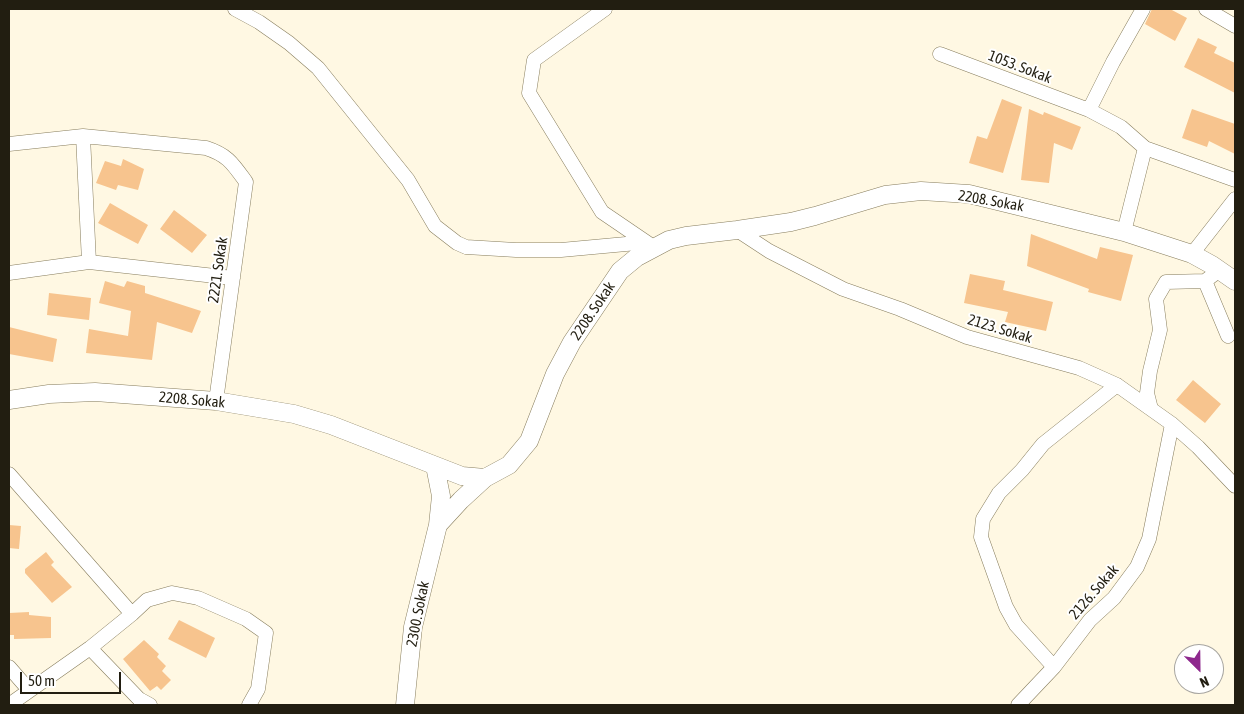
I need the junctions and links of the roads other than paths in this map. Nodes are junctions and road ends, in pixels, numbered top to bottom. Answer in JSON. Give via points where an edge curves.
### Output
{"nodes":[{"id":1,"x":235,"y":9,"type":"edge"},
{"id":2,"x":605,"y":9,"type":"edge"},
{"id":3,"x":1143,"y":9,"type":"edge"},
{"id":4,"x":1206,"y":9,"type":"edge"},
{"id":5,"x":1235,"y":26,"type":"edge"},
{"id":6,"x":940,"y":54,"type":"dead end"},
{"id":7,"x":1089,"y":110,"type":"junction"},
{"id":8,"x":83,"y":136,"type":"junction"},
{"id":9,"x":9,"y":144,"type":"edge"},
{"id":10,"x":1145,"y":148,"type":"junction"},
{"id":11,"x":1235,"y":180,"type":"edge"},
{"id":12,"x":1235,"y":199,"type":"edge"},
{"id":13,"x":736,"y":230,"type":"junction"},
{"id":14,"x":1124,"y":232,"type":"junction"},
{"id":15,"x":654,"y":247,"type":"junction"},
{"id":16,"x":1192,"y":254,"type":"junction"},
{"id":17,"x":89,"y":262,"type":"junction"},
{"id":18,"x":1219,"y":270,"type":"junction"},
{"id":19,"x":9,"y":273,"type":"edge"},
{"id":20,"x":233,"y":278,"type":"junction"},
{"id":21,"x":1235,"y":280,"type":"edge"},
{"id":22,"x":1205,"y":281,"type":"junction"},
{"id":23,"x":1228,"y":336,"type":"dead end"},
{"id":24,"x":1117,"y":385,"type":"junction"},
{"id":25,"x":9,"y":400,"type":"edge"},
{"id":26,"x":216,"y":401,"type":"junction"},
{"id":27,"x":1151,"y":409,"type":"junction"},
{"id":28,"x":1172,"y":424,"type":"junction"},
{"id":29,"x":435,"y":466,"type":"junction"},
{"id":30,"x":9,"y":474,"type":"edge"},
{"id":31,"x":457,"y":474,"type":"junction"},
{"id":32,"x":486,"y":478,"type":"junction"},
{"id":33,"x":1235,"y":486,"type":"edge"},
{"id":34,"x":442,"y":496,"type":"junction"},
{"id":35,"x":462,"y":500,"type":"junction"},
{"id":36,"x":438,"y":525,"type":"junction"},
{"id":37,"x":132,"y":614,"type":"junction"},
{"id":38,"x":90,"y":648,"type":"junction"},
{"id":39,"x":9,"y":667,"type":"edge"},
{"id":40,"x":1054,"y":667,"type":"junction"},
{"id":41,"x":29,"y":690,"type":"junction"},
{"id":42,"x":9,"y":705,"type":"edge"},
{"id":43,"x":150,"y":705,"type":"edge"},
{"id":44,"x":249,"y":705,"type":"edge"},
{"id":45,"x":405,"y":705,"type":"edge"},
{"id":46,"x":1018,"y":705,"type":"edge"}],
"edges":[{"from":1,"to":15,"type":"street","via":[[289,43],[318,68],[408,180],[435,226],[457,243],[466,247],[516,250],[561,250],[637,243]]},
{"from":2,"to":15,"type":"street","via":[[534,60],[529,94],[602,212]]},
{"from":3,"to":7,"type":"street"},
{"from":4,"to":5,"type":"street"},
{"from":6,"to":7,"type":"street","name":"1053. Sokak"},
{"from":7,"to":10,"type":"street","name":"1053. Sokak","via":[[1121,127]]},
{"from":8,"to":9,"type":"street"},
{"from":8,"to":17,"type":"street"},
{"from":8,"to":20,"type":"street","name":"2221. Sokak","via":[[206,148],[221,153],[246,182]]},
{"from":10,"to":11,"type":"street"},
{"from":10,"to":14,"type":"street"},
{"from":12,"to":16,"type":"street"},
{"from":13,"to":14,"type":"street","name":"2208. Sokak","via":[[815,216],[885,195],[921,191],[969,194]]},
{"from":13,"to":15,"type":"street","name":"2208. Sokak","via":[[686,236]]},
{"from":13,"to":24,"type":"street","name":"2123. Sokak","via":[[843,289],[967,337],[1079,368]]},
{"from":14,"to":16,"type":"street","name":"2208. Sokak"},
{"from":15,"to":32,"type":"street","name":"2208. Sokak","via":[[620,271],[572,342],[555,374],[529,441],[509,465]]},
{"from":16,"to":18,"type":"street","name":"2208. Sokak"},
{"from":17,"to":19,"type":"street"},
{"from":17,"to":20,"type":"street"},
{"from":18,"to":21,"type":"street","name":"2208. Sokak"},
{"from":18,"to":22,"type":"street"},
{"from":20,"to":26,"type":"street","name":"2221. Sokak"},
{"from":22,"to":23,"type":"street"},
{"from":22,"to":27,"type":"street","via":[[1166,282],[1156,299],[1160,330],[1147,393]]},
{"from":24,"to":27,"type":"street","name":"2123. Sokak"},
{"from":24,"to":40,"type":"street","via":[[1043,444],[999,493],[984,519],[981,537],[1006,607],[1016,625]]},
{"from":25,"to":26,"type":"street","name":"2208. Sokak","via":[[95,392]]},
{"from":26,"to":29,"type":"street","name":"2208. Sokak","via":[[294,414]]},
{"from":27,"to":28,"type":"street","name":"2123. Sokak"},
{"from":28,"to":33,"type":"street","name":"2123. Sokak"},
{"from":28,"to":40,"type":"street","name":"2126. Sokak","via":[[1149,539],[1137,567]]},
{"from":29,"to":31,"type":"street","name":"2208. Sokak"},
{"from":29,"to":34,"type":"street"},
{"from":30,"to":37,"type":"street"},
{"from":31,"to":32,"type":"street","name":"2208. Sokak"},
{"from":31,"to":34,"type":"street"},
{"from":31,"to":35,"type":"street"},
{"from":32,"to":35,"type":"street"},
{"from":34,"to":36,"type":"street","name":"2300. Sokak"},
{"from":35,"to":36,"type":"street"},
{"from":36,"to":45,"type":"street","name":"2300. Sokak","via":[[413,627]]},
{"from":37,"to":38,"type":"street"},
{"from":37,"to":44,"type":"street","via":[[147,600],[172,593],[198,598],[246,619],[266,633],[258,689]]},
{"from":38,"to":41,"type":"street"},
{"from":38,"to":43,"type":"street","via":[[139,699]]},
{"from":39,"to":41,"type":"street"},
{"from":40,"to":46,"type":"street","name":"2126. Sokak"},
{"from":41,"to":42,"type":"street"}]}
